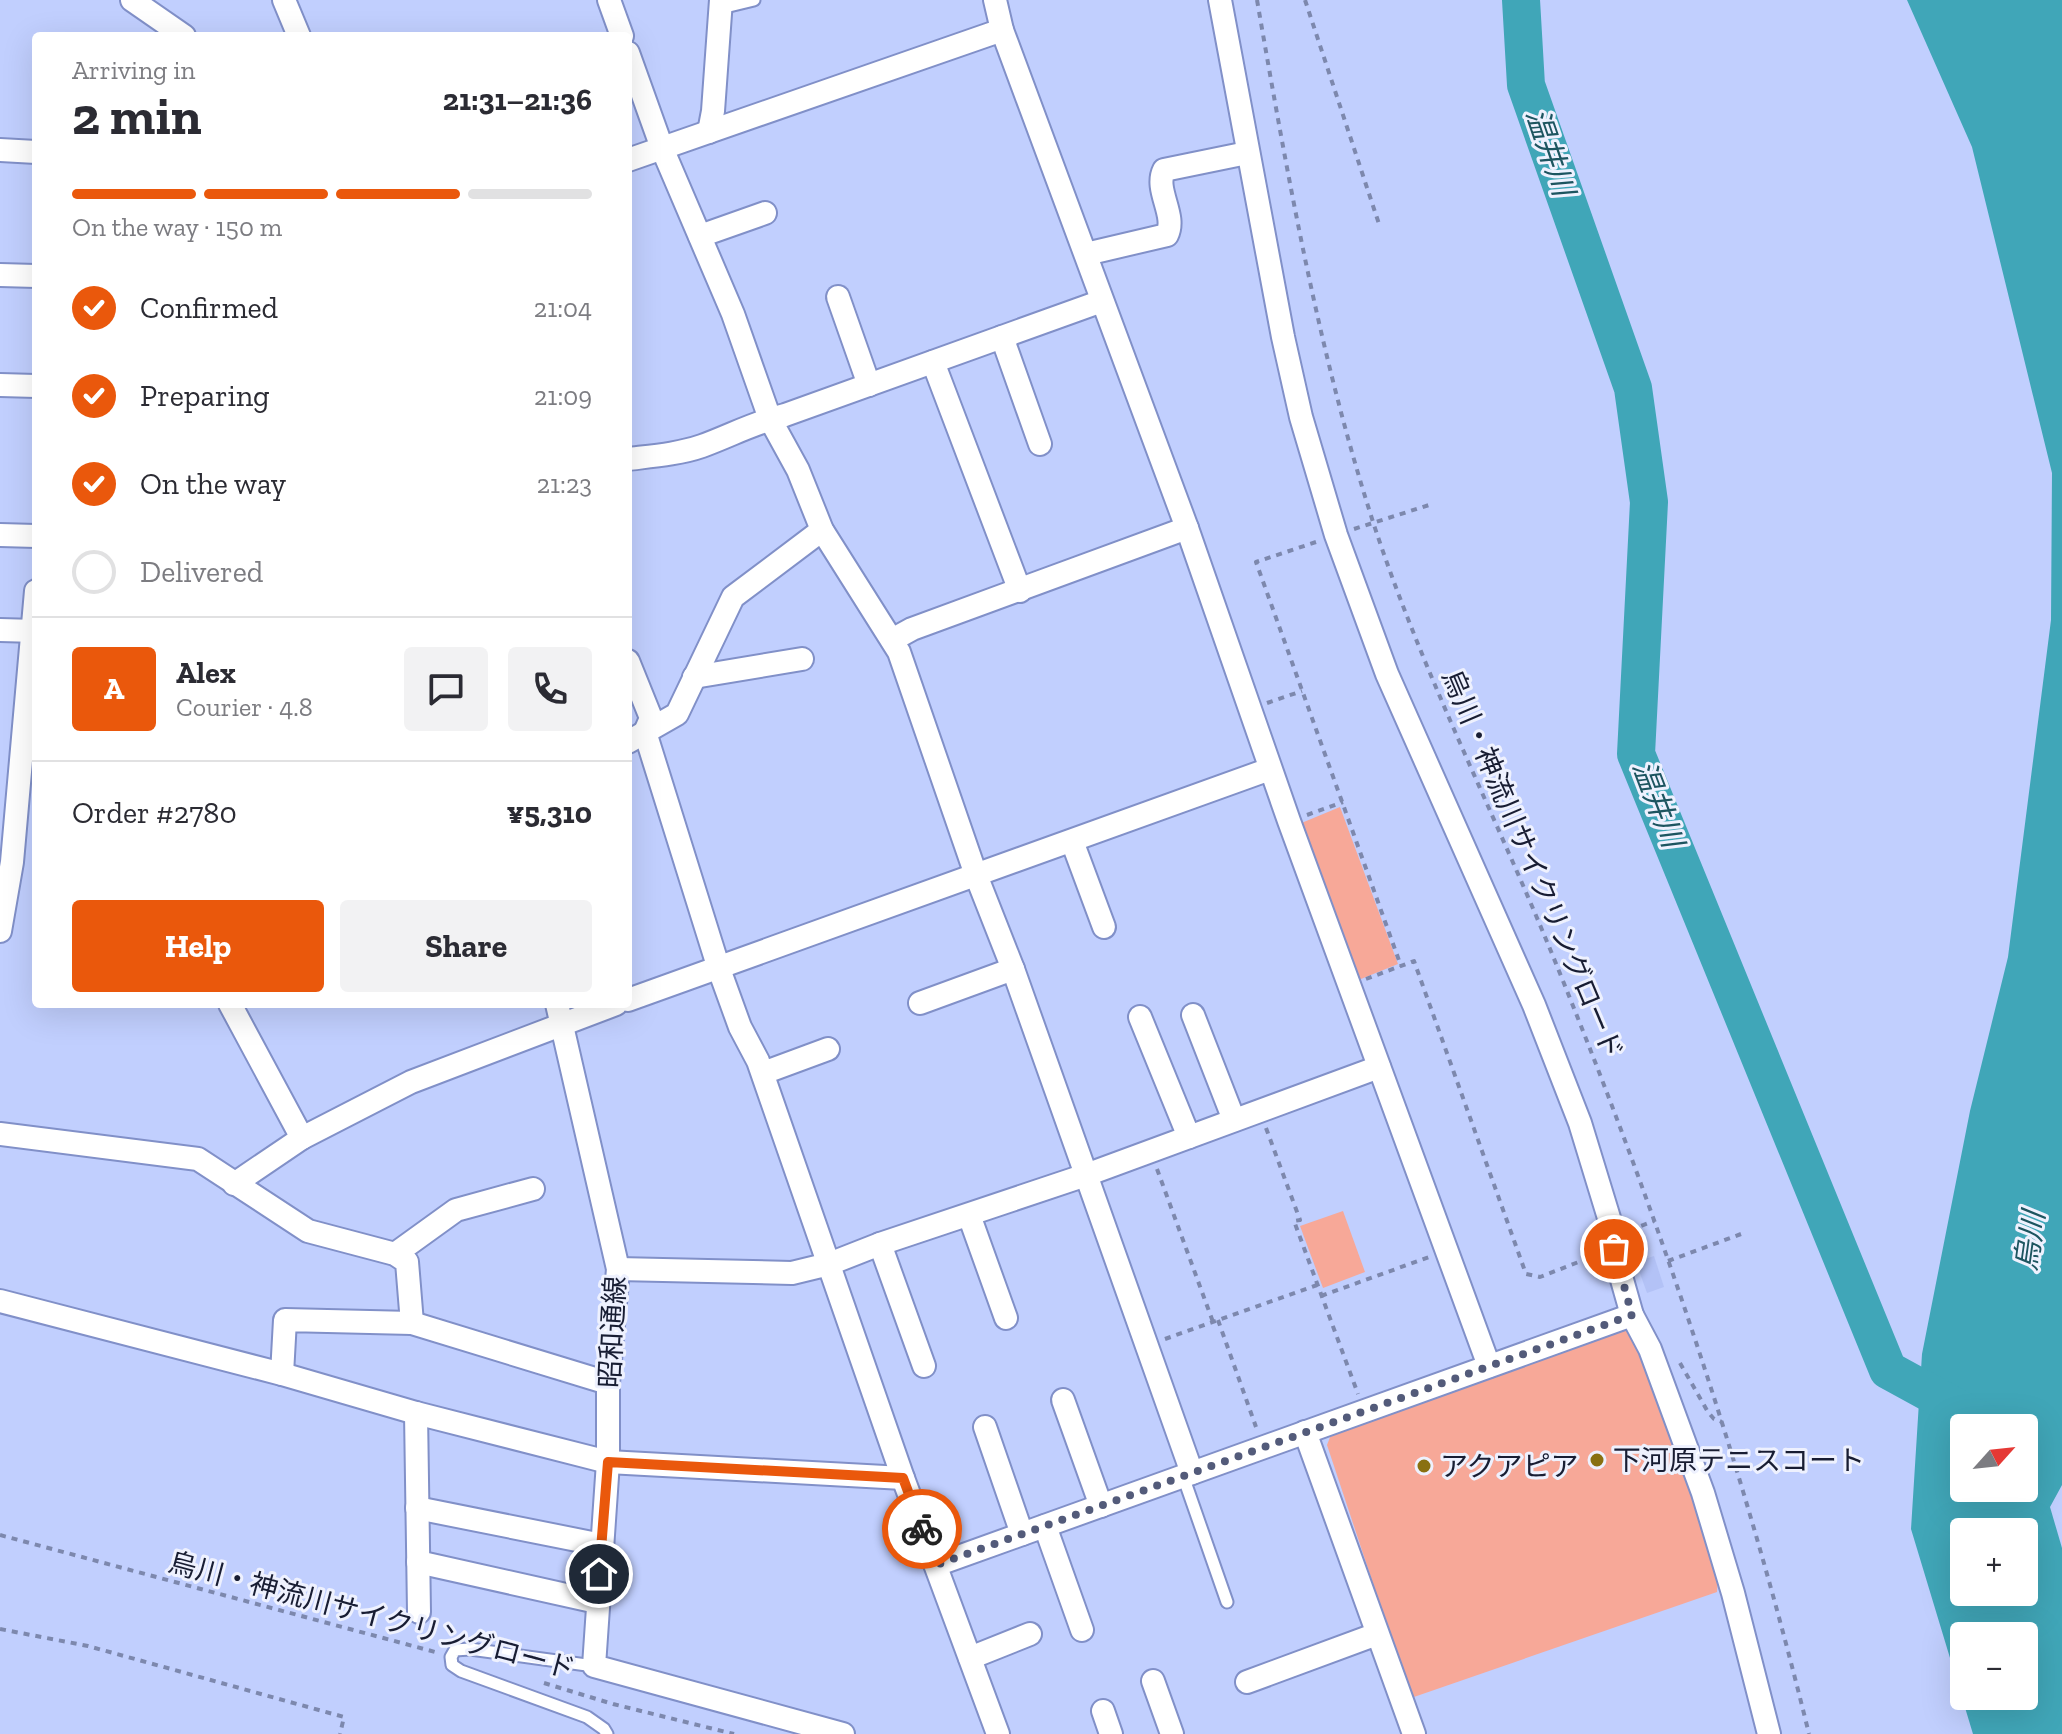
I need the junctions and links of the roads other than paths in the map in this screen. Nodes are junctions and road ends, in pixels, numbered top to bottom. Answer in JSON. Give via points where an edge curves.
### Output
{"nodes":[{"id":1,"x":132,"y":0,"type":"edge"},
{"id":2,"x":284,"y":0,"type":"edge"},
{"id":3,"x":609,"y":0,"type":"edge"},
{"id":4,"x":754,"y":0,"type":"edge"},
{"id":5,"x":995,"y":0,"type":"edge"},
{"id":6,"x":1220,"y":0,"type":"edge"},
{"id":7,"x":721,"y":4,"type":"edge"},
{"id":8,"x":1002,"y":30,"type":"junction"},
{"id":9,"x":178,"y":32,"type":"edge"},
{"id":10,"x":297,"y":32,"type":"edge"},
{"id":11,"x":621,"y":32,"type":"edge"},
{"id":12,"x":632,"y":64,"type":"edge"},
{"id":13,"x":709,"y":132,"type":"junction"},
{"id":14,"x":662,"y":148,"type":"junction"},
{"id":15,"x":0,"y":150,"type":"edge"},
{"id":16,"x":32,"y":152,"type":"edge"},
{"id":17,"x":1247,"y":153,"type":"junction"},
{"id":18,"x":632,"y":159,"type":"edge"},
{"id":19,"x":765,"y":213,"type":"dead end"},
{"id":20,"x":700,"y":236,"type":"junction"},
{"id":21,"x":1086,"y":254,"type":"junction"},
{"id":22,"x":0,"y":275,"type":"edge"},
{"id":23,"x":32,"y":276,"type":"edge"},
{"id":24,"x":838,"y":297,"type":"dead end"},
{"id":25,"x":1102,"y":301,"type":"junction"},
{"id":26,"x":1002,"y":337,"type":"junction"},
{"id":27,"x":933,"y":362,"type":"junction"},
{"id":28,"x":0,"y":385,"type":"edge"},
{"id":29,"x":869,"y":385,"type":"junction"},
{"id":30,"x":32,"y":386,"type":"edge"},
{"id":31,"x":770,"y":419,"type":"junction"},
{"id":32,"x":1040,"y":444,"type":"dead end"},
{"id":33,"x":632,"y":454,"type":"edge"},
{"id":34,"x":1187,"y":528,"type":"junction"},
{"id":35,"x":822,"y":530,"type":"junction"},
{"id":36,"x":0,"y":535,"type":"edge"},
{"id":37,"x":32,"y":536,"type":"edge"},
{"id":38,"x":1020,"y":591,"type":"junction"},
{"id":39,"x":0,"y":630,"type":"edge"},
{"id":40,"x":32,"y":631,"type":"edge"},
{"id":41,"x":892,"y":640,"type":"junction"},
{"id":42,"x":32,"y":648,"type":"edge"},
{"id":43,"x":802,"y":659,"type":"dead end"},
{"id":44,"x":632,"y":671,"type":"edge"},
{"id":45,"x":694,"y":677,"type":"junction"},
{"id":46,"x":637,"y":737,"type":"edge"},
{"id":47,"x":1270,"y":769,"type":"junction"},
{"id":48,"x":1072,"y":841,"type":"junction"},
{"id":49,"x":6,"y":862,"type":"edge"},
{"id":50,"x":976,"y":875,"type":"junction"},
{"id":51,"x":1104,"y":927,"type":"dead end"},
{"id":52,"x":0,"y":931,"type":"edge"},
{"id":53,"x":719,"y":969,"type":"junction"},
{"id":54,"x":1013,"y":969,"type":"junction"},
{"id":55,"x":632,"y":999,"type":"edge"},
{"id":56,"x":920,"y":1003,"type":"dead end"},
{"id":57,"x":232,"y":1008,"type":"edge"},
{"id":58,"x":591,"y":1008,"type":"edge"},
{"id":59,"x":559,"y":1013,"type":"edge"},
{"id":60,"x":1193,"y":1015,"type":"dead end"},
{"id":61,"x":1140,"y":1017,"type":"dead end"},
{"id":62,"x":828,"y":1049,"type":"dead end"},
{"id":63,"x":1379,"y":1067,"type":"junction"},
{"id":64,"x":763,"y":1073,"type":"junction"},
{"id":65,"x":1234,"y":1120,"type":"junction"},
{"id":66,"x":0,"y":1134,"type":"edge"},
{"id":67,"x":1189,"y":1137,"type":"junction"},
{"id":68,"x":302,"y":1138,"type":"junction"},
{"id":69,"x":1086,"y":1175,"type":"junction"},
{"id":70,"x":234,"y":1184,"type":"junction"},
{"id":71,"x":533,"y":1189,"type":"dead end"},
{"id":72,"x":969,"y":1215,"type":"junction"},
{"id":73,"x":880,"y":1244,"type":"junction"},
{"id":74,"x":395,"y":1254,"type":"junction"},
{"id":75,"x":829,"y":1264,"type":"junction"},
{"id":76,"x":618,"y":1269,"type":"junction"},
{"id":77,"x":0,"y":1301,"type":"edge"},
{"id":78,"x":1632,"y":1315,"type":"junction"},
{"id":79,"x":1006,"y":1318,"type":"dead end"},
{"id":80,"x":412,"y":1323,"type":"junction"},
{"id":81,"x":924,"y":1366,"type":"dead end"},
{"id":82,"x":1489,"y":1366,"type":"junction"},
{"id":83,"x":282,"y":1374,"type":"junction"},
{"id":84,"x":608,"y":1383,"type":"junction"},
{"id":85,"x":1063,"y":1400,"type":"dead end"},
{"id":86,"x":416,"y":1413,"type":"junction"},
{"id":87,"x":985,"y":1427,"type":"dead end"},
{"id":88,"x":1305,"y":1432,"type":"junction"},
{"id":89,"x":608,"y":1462,"type":"junction"},
{"id":90,"x":1187,"y":1475,"type":"junction"},
{"id":91,"x":903,"y":1478,"type":"junction"},
{"id":92,"x":1101,"y":1506,"type":"junction"},
{"id":93,"x":417,"y":1508,"type":"junction"},
{"id":94,"x":1045,"y":1526,"type":"junction"},
{"id":95,"x":1022,"y":1534,"type":"junction"},
{"id":96,"x":602,"y":1545,"type":"junction"},
{"id":97,"x":418,"y":1562,"type":"junction"},
{"id":98,"x":936,"y":1565,"type":"junction"},
{"id":99,"x":597,"y":1602,"type":"junction"},
{"id":100,"x":1227,"y":1602,"type":"dead end"},
{"id":101,"x":419,"y":1612,"type":"dead end"},
{"id":102,"x":1082,"y":1630,"type":"dead end"},
{"id":103,"x":1030,"y":1634,"type":"dead end"},
{"id":104,"x":1377,"y":1634,"type":"junction"},
{"id":105,"x":970,"y":1658,"type":"junction"},
{"id":106,"x":594,"y":1666,"type":"junction"},
{"id":107,"x":1153,"y":1681,"type":"dead end"},
{"id":108,"x":1247,"y":1682,"type":"dead end"},
{"id":109,"x":1103,"y":1711,"type":"dead end"},
{"id":110,"x":607,"y":1734,"type":"edge"},
{"id":111,"x":843,"y":1734,"type":"edge"},
{"id":112,"x":998,"y":1734,"type":"edge"},
{"id":113,"x":1111,"y":1734,"type":"edge"},
{"id":114,"x":1172,"y":1734,"type":"edge"},
{"id":115,"x":1414,"y":1734,"type":"edge"},
{"id":116,"x":1769,"y":1734,"type":"edge"}],
"edges":[{"from":1,"to":9,"type":"street"},
{"from":2,"to":10,"type":"street"},
{"from":3,"to":11,"type":"street"},
{"from":4,"to":7,"type":"lane"},
{"from":5,"to":8,"type":"street"},
{"from":6,"to":17,"type":"street"},
{"from":7,"to":13,"type":"street"},
{"from":8,"to":13,"type":"street"},
{"from":8,"to":21,"type":"street"},
{"from":12,"to":14,"type":"street"},
{"from":13,"to":14,"type":"street"},
{"from":14,"to":18,"type":"street"},
{"from":14,"to":20,"type":"street"},
{"from":15,"to":16,"type":"street"},
{"from":17,"to":21,"type":"street","via":[[1164,170],[1167,235]]},
{"from":17,"to":78,"type":"street","via":[[1301,417],[1336,535],[1387,674],[1580,1123],[1619,1240]]},
{"from":19,"to":20,"type":"street"},
{"from":20,"to":31,"type":"street"},
{"from":21,"to":25,"type":"street"},
{"from":22,"to":23,"type":"street"},
{"from":24,"to":29,"type":"street"},
{"from":25,"to":26,"type":"street"},
{"from":25,"to":34,"type":"street"},
{"from":26,"to":27,"type":"street"},
{"from":26,"to":32,"type":"street"},
{"from":27,"to":29,"type":"street"},
{"from":27,"to":38,"type":"street"},
{"from":28,"to":30,"type":"street"},
{"from":29,"to":31,"type":"street"},
{"from":31,"to":33,"type":"street","via":[[666,455]]},
{"from":31,"to":35,"type":"street"},
{"from":34,"to":38,"type":"street"},
{"from":34,"to":47,"type":"street"},
{"from":35,"to":41,"type":"street"},
{"from":35,"to":45,"type":"street","via":[[733,597]]},
{"from":36,"to":37,"type":"street"},
{"from":38,"to":41,"type":"street"},
{"from":39,"to":40,"type":"street"},
{"from":41,"to":50,"type":"street"},
{"from":42,"to":49,"type":"street"},
{"from":43,"to":45,"type":"street"},
{"from":44,"to":46,"type":"street","via":[[651,718]]},
{"from":45,"to":46,"type":"street","via":[[677,714]]},
{"from":46,"to":53,"type":"street"},
{"from":47,"to":48,"type":"street"},
{"from":47,"to":63,"type":"street"},
{"from":48,"to":50,"type":"street"},
{"from":48,"to":51,"type":"street"},
{"from":49,"to":52,"type":"street"},
{"from":50,"to":53,"type":"street"},
{"from":50,"to":54,"type":"street"},
{"from":53,"to":55,"type":"street"},
{"from":53,"to":64,"type":"street"},
{"from":54,"to":56,"type":"street"},
{"from":54,"to":69,"type":"street"},
{"from":57,"to":68,"type":"street"},
{"from":58,"to":59,"type":"street"},
{"from":59,"to":68,"type":"street"},
{"from":59,"to":76,"type":"street","name":"昭和通線"},
{"from":60,"to":65,"type":"street"},
{"from":61,"to":67,"type":"street"},
{"from":62,"to":64,"type":"street"},
{"from":63,"to":65,"type":"street"},
{"from":63,"to":82,"type":"street"},
{"from":64,"to":75,"type":"street"},
{"from":65,"to":67,"type":"street"},
{"from":66,"to":70,"type":"street","via":[[198,1159]]},
{"from":67,"to":69,"type":"street"},
{"from":68,"to":70,"type":"street"},
{"from":69,"to":72,"type":"street"},
{"from":69,"to":90,"type":"street"},
{"from":70,"to":74,"type":"street","via":[[308,1231]]},
{"from":71,"to":74,"type":"street","via":[[456,1210]]},
{"from":72,"to":73,"type":"street"},
{"from":72,"to":79,"type":"street"},
{"from":73,"to":75,"type":"street"},
{"from":73,"to":81,"type":"street"},
{"from":74,"to":80,"type":"street","via":[[407,1262]]},
{"from":75,"to":76,"type":"street","via":[[792,1273]]},
{"from":75,"to":91,"type":"street"},
{"from":76,"to":84,"type":"street","name":"昭和通線"},
{"from":77,"to":83,"type":"street"},
{"from":78,"to":82,"type":"street"},
{"from":78,"to":116,"type":"street","via":[[1650,1349],[1703,1493]]},
{"from":80,"to":83,"type":"street","via":[[285,1320]]},
{"from":80,"to":84,"type":"street"},
{"from":82,"to":88,"type":"street"},
{"from":83,"to":86,"type":"street"},
{"from":84,"to":89,"type":"street","name":"昭和通線"},
{"from":85,"to":92,"type":"street"},
{"from":86,"to":89,"type":"street"},
{"from":86,"to":93,"type":"street"},
{"from":87,"to":95,"type":"street"},
{"from":88,"to":90,"type":"street"},
{"from":88,"to":104,"type":"street"},
{"from":89,"to":91,"type":"street"},
{"from":89,"to":96,"type":"street","name":"昭和通線"},
{"from":90,"to":92,"type":"street"},
{"from":90,"to":100,"type":"lane"},
{"from":91,"to":98,"type":"street"},
{"from":92,"to":94,"type":"street"},
{"from":93,"to":96,"type":"street"},
{"from":93,"to":97,"type":"street"},
{"from":94,"to":95,"type":"street"},
{"from":94,"to":102,"type":"street"},
{"from":95,"to":98,"type":"street"},
{"from":96,"to":99,"type":"street","name":"昭和通線"},
{"from":97,"to":99,"type":"street"},
{"from":97,"to":101,"type":"street"},
{"from":98,"to":105,"type":"street"},
{"from":99,"to":106,"type":"street","name":"昭和通線"},
{"from":103,"to":105,"type":"street"},
{"from":104,"to":108,"type":"street"},
{"from":104,"to":115,"type":"street"},
{"from":105,"to":112,"type":"street"},
{"from":106,"to":110,"type":"lane","via":[[470,1649],[455,1650],[451,1657],[461,1671],[587,1717]]},
{"from":106,"to":111,"type":"street"},
{"from":107,"to":114,"type":"street"},
{"from":109,"to":113,"type":"street"}]}
